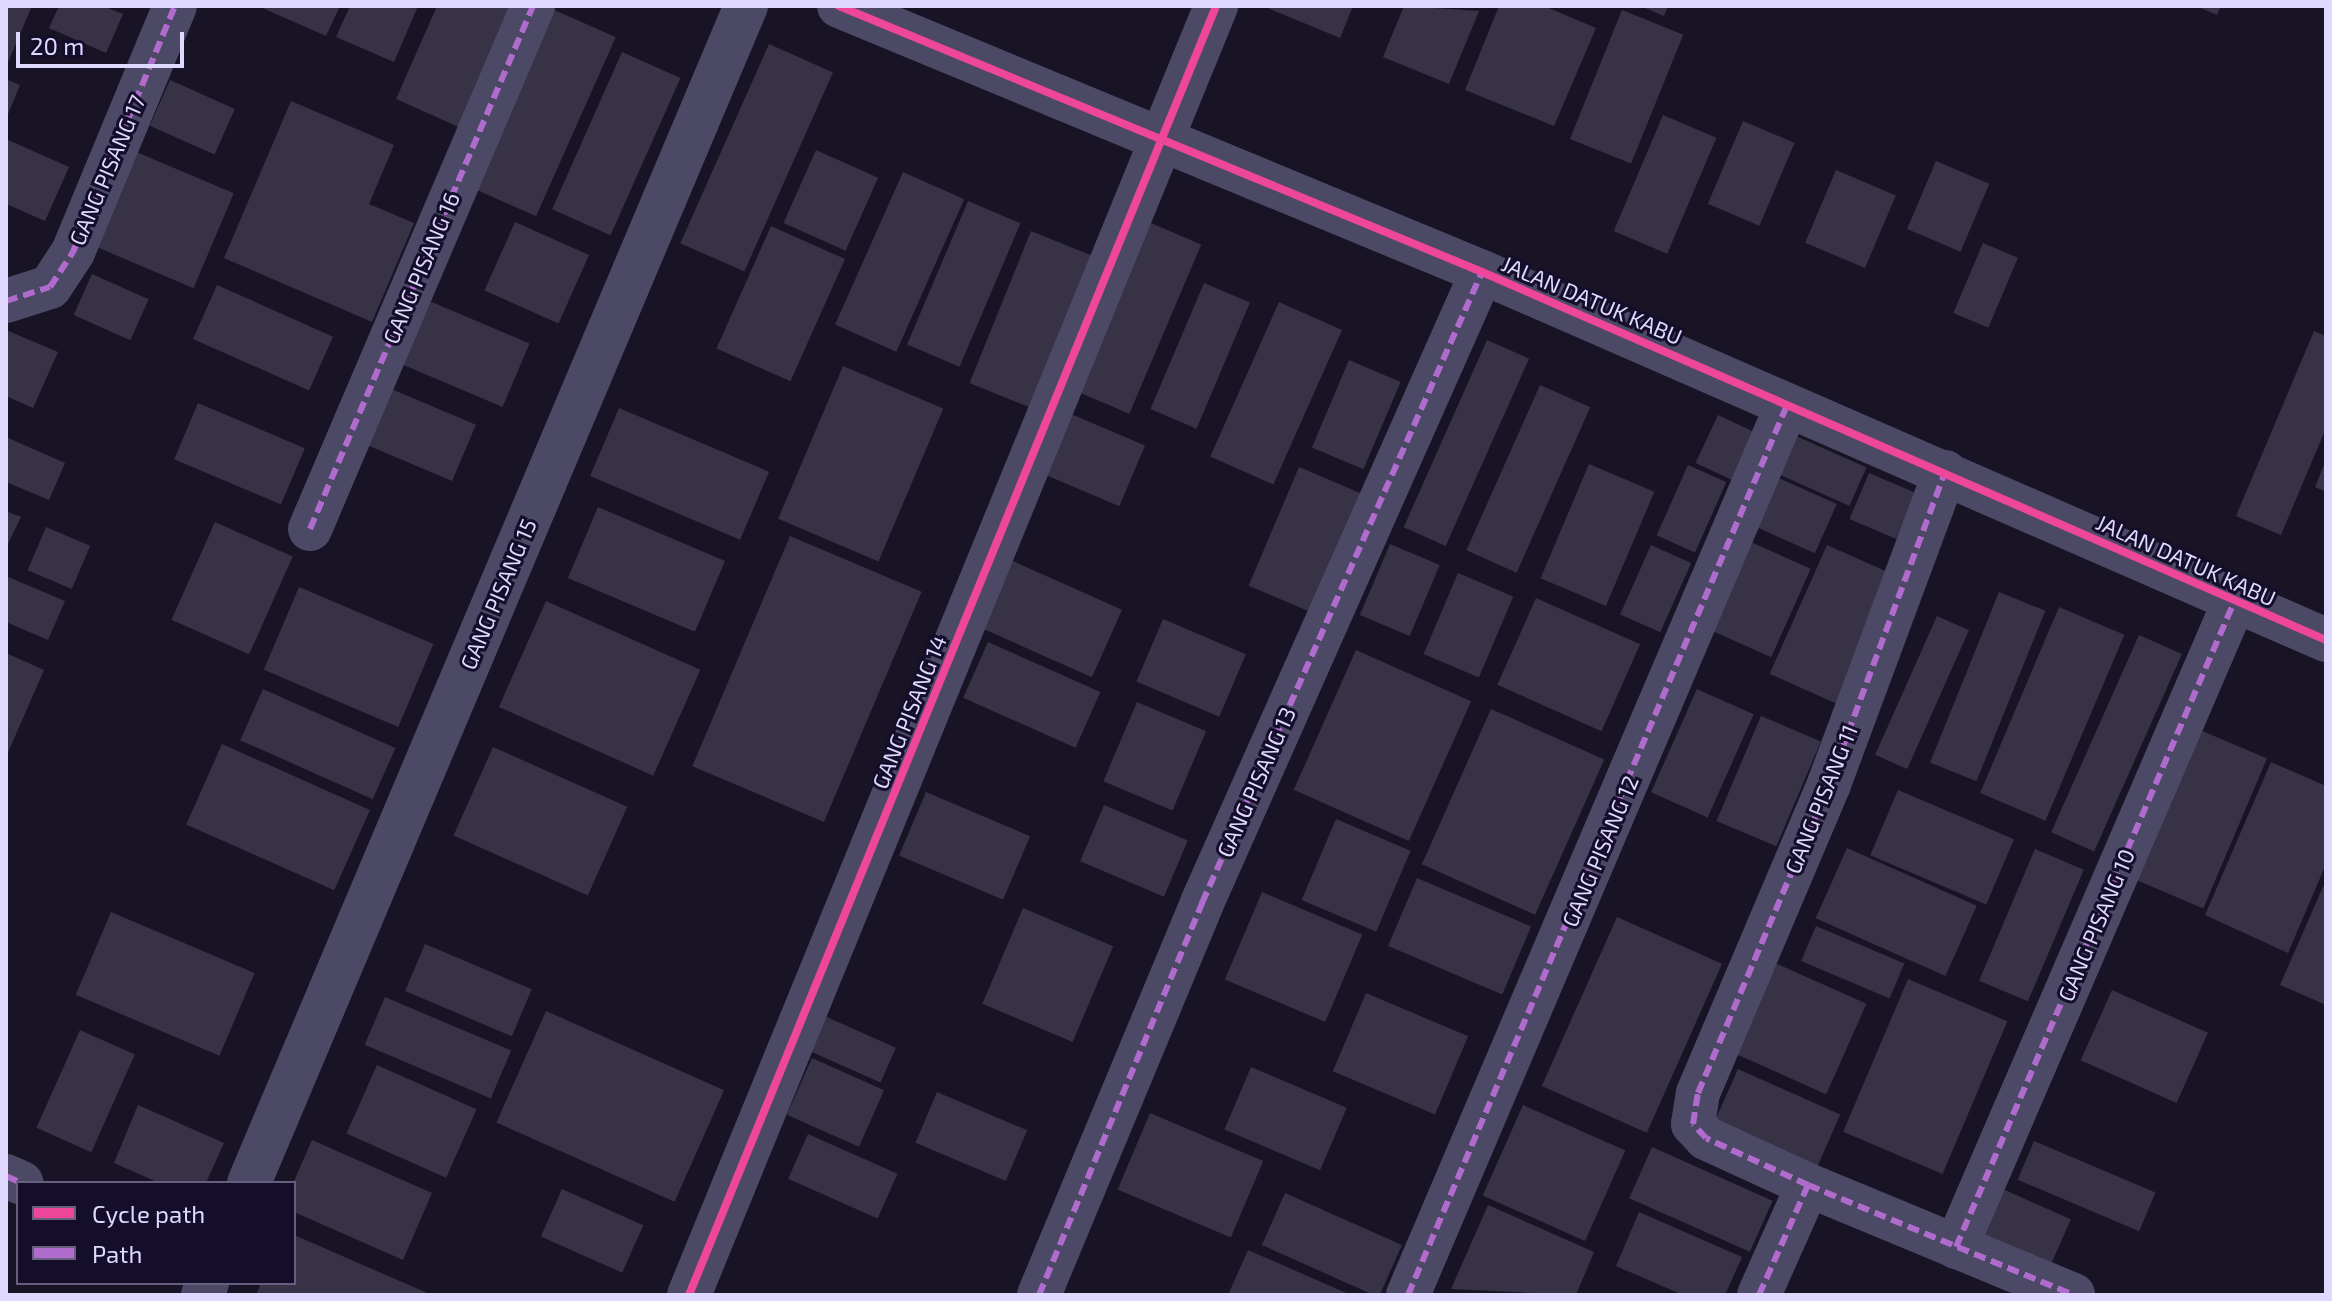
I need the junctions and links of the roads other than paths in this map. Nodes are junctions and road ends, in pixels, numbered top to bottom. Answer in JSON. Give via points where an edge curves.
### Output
{"nodes":[{"id":1,"x":175,"y":6,"type":"edge"},
{"id":2,"x":533,"y":6,"type":"edge"},
{"id":3,"x":746,"y":6,"type":"edge"},
{"id":4,"x":839,"y":6,"type":"edge"},
{"id":5,"x":1216,"y":6,"type":"edge"},
{"id":6,"x":1163,"y":143,"type":"junction"},
{"id":7,"x":1482,"y":272,"type":"junction"},
{"id":8,"x":6,"y":301,"type":"edge"},
{"id":9,"x":1787,"y":405,"type":"junction"},
{"id":10,"x":1945,"y":472,"type":"junction"},
{"id":11,"x":310,"y":529,"type":"dead end"},
{"id":12,"x":2234,"y":602,"type":"junction"},
{"id":13,"x":2326,"y":640,"type":"edge"},
{"id":14,"x":250,"y":1181,"type":"edge"},
{"id":15,"x":1808,"y":1185,"type":"junction"},
{"id":16,"x":1956,"y":1247,"type":"junction"},
{"id":17,"x":689,"y":1295,"type":"edge"},
{"id":18,"x":1039,"y":1295,"type":"edge"},
{"id":19,"x":1408,"y":1295,"type":"edge"},
{"id":20,"x":1759,"y":1295,"type":"edge"},
{"id":21,"x":2073,"y":1295,"type":"edge"}],
"edges":[{"from":1,"to":8,"type":"street","name":"GANG PISANG 17","via":[[73,252],[50,287]]},
{"from":2,"to":11,"type":"street","name":"GANG PISANG 16"},
{"from":3,"to":14,"type":"street","name":"GANG PISANG 15"},
{"from":4,"to":6,"type":"street","name":"JALAN DATUK KABU"},
{"from":5,"to":6,"type":"street","name":"GANG PISANG 14"},
{"from":6,"to":7,"type":"street","name":"JALAN DATUK KABU"},
{"from":6,"to":17,"type":"street","name":"GANG PISANG 14"},
{"from":7,"to":9,"type":"street","name":"JALAN DATUK KABU"},
{"from":7,"to":18,"type":"street","name":"GANG PISANG 13","via":[[1202,903]]},
{"from":9,"to":10,"type":"street","name":"JALAN DATUK KABU"},
{"from":9,"to":19,"type":"street","name":"GANG PISANG 12"},
{"from":10,"to":12,"type":"street","name":"JALAN DATUK KABU"},
{"from":10,"to":15,"type":"street","name":"GANG PISANG 11","via":[[1829,784],[1698,1093],[1693,1124],[1706,1138]]},
{"from":12,"to":13,"type":"street","name":"JALAN DATUK KABU"},
{"from":12,"to":16,"type":"street","name":"GANG PISANG 10"},
{"from":15,"to":16,"type":"street"},
{"from":15,"to":20,"type":"street"},
{"from":16,"to":21,"type":"street"}]}
